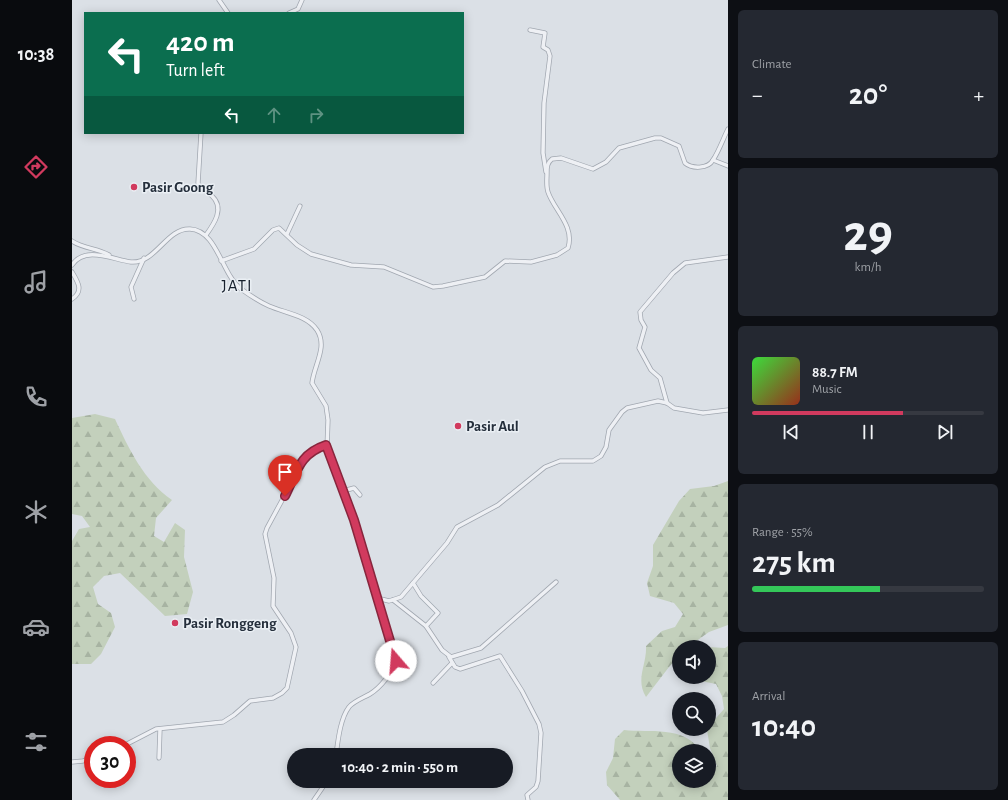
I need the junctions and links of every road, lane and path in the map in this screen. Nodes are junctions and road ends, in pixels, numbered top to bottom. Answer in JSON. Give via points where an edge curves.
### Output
{"nodes":[{"id":1,"x":219,"y":0,"type":"edge"},
{"id":2,"x":302,"y":0,"type":"edge"},
{"id":3,"x":227,"y":12,"type":"edge"},
{"id":4,"x":291,"y":12,"type":"edge"},
{"id":5,"x":530,"y":30,"type":"dead end"},
{"id":6,"x":728,"y":129,"type":"edge"},
{"id":7,"x":201,"y":134,"type":"edge"},
{"id":8,"x":714,"y":160,"type":"junction"},
{"id":9,"x":728,"y":166,"type":"edge"},
{"id":10,"x":547,"y":174,"type":"junction"},
{"id":11,"x":300,"y":206,"type":"dead end"},
{"id":12,"x":287,"y":234,"type":"junction"},
{"id":13,"x":206,"y":235,"type":"junction"},
{"id":14,"x":72,"y":241,"type":"edge"},
{"id":15,"x":112,"y":256,"type":"junction"},
{"id":16,"x":728,"y":257,"type":"edge"},
{"id":17,"x":144,"y":258,"type":"junction"},
{"id":18,"x":221,"y":261,"type":"junction"},
{"id":19,"x":72,"y":266,"type":"edge"},
{"id":20,"x":72,"y":272,"type":"edge"},
{"id":21,"x":72,"y":299,"type":"edge"},
{"id":22,"x":134,"y":299,"type":"dead end"},
{"id":23,"x":667,"y":403,"type":"junction"},
{"id":24,"x":728,"y":410,"type":"edge"},
{"id":25,"x":326,"y":445,"type":"junction"},
{"id":26,"x":343,"y":491,"type":"junction"},
{"id":27,"x":360,"y":495,"type":"dead end"},
{"id":28,"x":556,"y":582,"type":"dead end"},
{"id":29,"x":413,"y":583,"type":"junction"},
{"id":30,"x":377,"y":598,"type":"junction"},
{"id":31,"x":393,"y":600,"type":"junction"},
{"id":32,"x":426,"y":626,"type":"junction"},
{"id":33,"x":449,"y":657,"type":"junction"},
{"id":34,"x":452,"y":664,"type":"junction"},
{"id":35,"x":433,"y":683,"type":"dead end"},
{"id":36,"x":160,"y":729,"type":"junction"},
{"id":37,"x":136,"y":740,"type":"edge"},
{"id":38,"x":337,"y":748,"type":"edge"},
{"id":39,"x":158,"y":758,"type":"dead end"},
{"id":40,"x":84,"y":761,"type":"edge"},
{"id":41,"x":72,"y":762,"type":"edge"},
{"id":42,"x":322,"y":788,"type":"edge"},
{"id":43,"x":314,"y":800,"type":"edge"},
{"id":44,"x":528,"y":800,"type":"edge"}],
"edges":[{"from":1,"to":3,"type":"street"},
{"from":2,"to":4,"type":"street","via":[[298,9]]},
{"from":5,"to":10,"type":"street","via":[[545,33],[543,47],[548,50],[550,56],[544,103],[542,153]]},
{"from":6,"to":8,"type":"street"},
{"from":7,"to":13,"type":"street","via":[[198,183],[216,200],[218,211]]},
{"from":8,"to":9,"type":"street"},
{"from":8,"to":10,"type":"street","via":[[700,167],[691,167],[683,161],[683,153],[679,146],[658,137],[620,148],[606,162],[593,169],[555,158],[549,161]]},
{"from":10,"to":12,"type":"street","via":[[548,192],[564,220],[569,238],[568,248],[558,255],[531,262],[505,261],[485,277],[475,280],[433,287],[384,267],[351,265],[316,256],[303,250]]},
{"from":11,"to":12,"type":"street"},
{"from":12,"to":18,"type":"street","via":[[280,228],[275,229],[254,249]]},
{"from":13,"to":17,"type":"street","via":[[197,230],[181,230]]},
{"from":13,"to":18,"type":"street"},
{"from":14,"to":15,"type":"street","via":[[82,247],[98,249]]},
{"from":15,"to":17,"type":"street","via":[[130,262]]},
{"from":15,"to":19,"type":"street","via":[[86,257],[78,259]]},
{"from":16,"to":23,"type":"street","via":[[685,263],[672,273],[640,312],[645,327],[639,348],[650,370],[660,378]]},
{"from":17,"to":22,"type":"street","via":[[131,286]]},
{"from":18,"to":25,"type":"street","via":[[241,290],[267,305],[291,312],[317,330],[321,347],[312,383],[327,410]]},
{"from":20,"to":21,"type":"street","via":[[80,288]]},
{"from":23,"to":24,"type":"street","via":[[674,408],[703,413]]},
{"from":23,"to":29,"type":"street","via":[[654,401],[626,409],[609,430],[606,448],[597,459],[550,464],[498,505],[457,527],[447,543]]},
{"from":25,"to":26,"type":"street"},
{"from":25,"to":36,"type":"street","via":[[312,451],[305,458],[266,532],[274,578],[273,606],[291,633],[296,647],[288,686],[277,696],[250,701],[231,718],[218,723]]},
{"from":26,"to":27,"type":"street","via":[[354,488]]},
{"from":26,"to":30,"type":"street"},
{"from":28,"to":33,"type":"street","via":[[481,648]]},
{"from":29,"to":31,"type":"street","via":[[404,595]]},
{"from":29,"to":32,"type":"street","via":[[421,596],[438,613]]},
{"from":30,"to":31,"type":"street"},
{"from":30,"to":38,"type":"street","via":[[396,661],[376,689],[348,708]]},
{"from":31,"to":32,"type":"street"},
{"from":32,"to":33,"type":"street"},
{"from":33,"to":34,"type":"street"},
{"from":34,"to":35,"type":"street"},
{"from":34,"to":44,"type":"street","via":[[456,668],[462,668],[500,656],[536,715],[541,734],[538,776],[536,787],[527,795]]},
{"from":36,"to":37,"type":"street"},
{"from":36,"to":39,"type":"street"},
{"from":40,"to":41,"type":"street"},
{"from":42,"to":43,"type":"street"}]}
